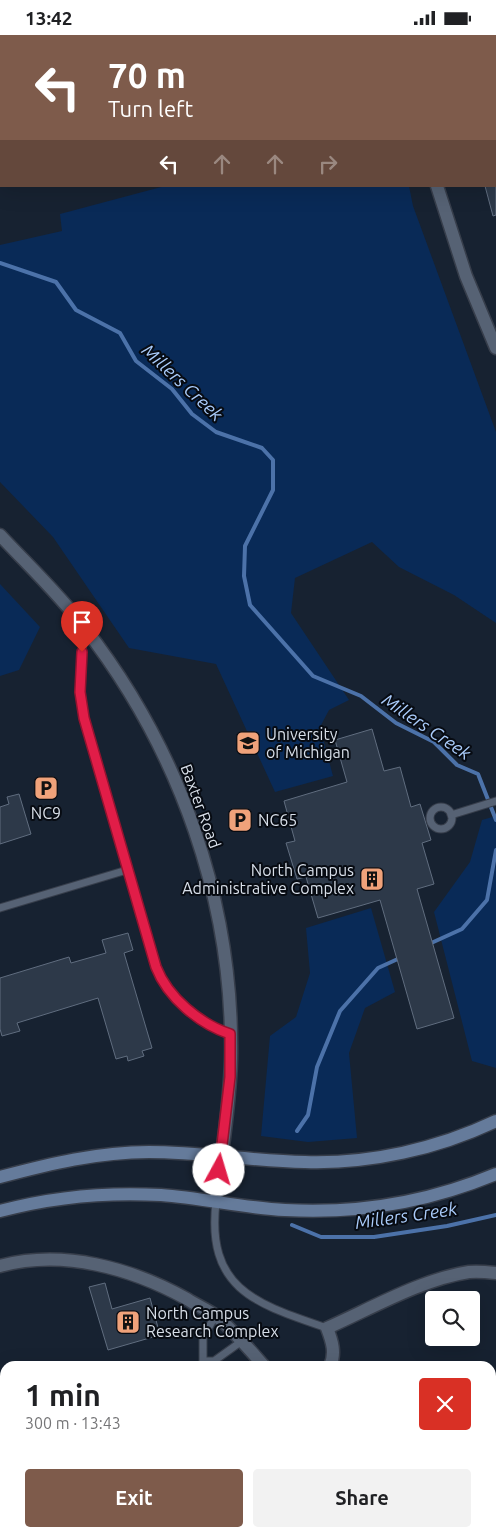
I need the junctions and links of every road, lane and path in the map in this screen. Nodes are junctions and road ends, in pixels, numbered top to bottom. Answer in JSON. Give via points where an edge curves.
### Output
{"nodes":[{"id":1,"x":437,"y":187,"type":"edge"},
{"id":2,"x":496,"y":348,"type":"edge"},
{"id":3,"x":0,"y":535,"type":"edge"},
{"id":4,"x":84,"y":627,"type":"junction"},
{"id":5,"x":496,"y":801,"type":"edge"},
{"id":6,"x":451,"y":815,"type":"dead end"},
{"id":7,"x":127,"y":870,"type":"junction"},
{"id":8,"x":0,"y":908,"type":"edge"},
{"id":9,"x":230,"y":1034,"type":"junction"},
{"id":10,"x":496,"y":1121,"type":"edge"},
{"id":11,"x":221,"y":1156,"type":"junction"},
{"id":12,"x":496,"y":1174,"type":"edge"},
{"id":13,"x":0,"y":1177,"type":"edge"},
{"id":14,"x":216,"y":1202,"type":"junction"},
{"id":15,"x":0,"y":1211,"type":"edge"},
{"id":16,"x":0,"y":1266,"type":"edge"},
{"id":17,"x":496,"y":1273,"type":"edge"},
{"id":18,"x":215,"y":1315,"type":"junction"},
{"id":19,"x":327,"y":1329,"type":"junction"},
{"id":20,"x":242,"y":1341,"type":"junction"},
{"id":21,"x":260,"y":1361,"type":"edge"},
{"id":22,"x":332,"y":1361,"type":"edge"}],
"edges":[{"from":1,"to":2,"type":"street","via":[[468,281]]},
{"from":3,"to":4,"type":"street","name":"Baxter Road"},
{"from":4,"to":7,"type":"lane","via":[[82,710]]},
{"from":4,"to":9,"type":"street","name":"Baxter Road","via":[[140,710],[166,758],[188,811],[209,877],[222,935]]},
{"from":5,"to":6,"type":"lane"},
{"from":7,"to":8,"type":"lane"},
{"from":7,"to":9,"type":"lane","via":[[164,984],[210,1026]]},
{"from":9,"to":11,"type":"street","name":"Baxter Road","via":[[230,1077]]},
{"from":10,"to":11,"type":"main road","via":[[436,1144],[374,1158],[306,1162]]},
{"from":11,"to":13,"type":"main road","via":[[148,1152],[105,1155],[63,1161]]},
{"from":11,"to":14,"type":"street","name":"Baxter Road"},
{"from":12,"to":14,"type":"main road","via":[[443,1193],[363,1209],[284,1210]]},
{"from":14,"to":15,"type":"main road","via":[[163,1195],[110,1194],[70,1197]]},
{"from":14,"to":19,"type":"lane","via":[[214,1225],[221,1258],[240,1289],[263,1305]]},
{"from":16,"to":18,"type":"street","via":[[20,1261],[66,1261],[113,1267],[155,1281]]},
{"from":17,"to":19,"type":"street","via":[[470,1272],[444,1279]]},
{"from":18,"to":20,"type":"street"},
{"from":18,"to":20,"type":"lane","via":[[203,1338],[203,1361],[214,1361]]},
{"from":19,"to":22,"type":"street","via":[[333,1343]]},
{"from":20,"to":21,"type":"street"}]}
